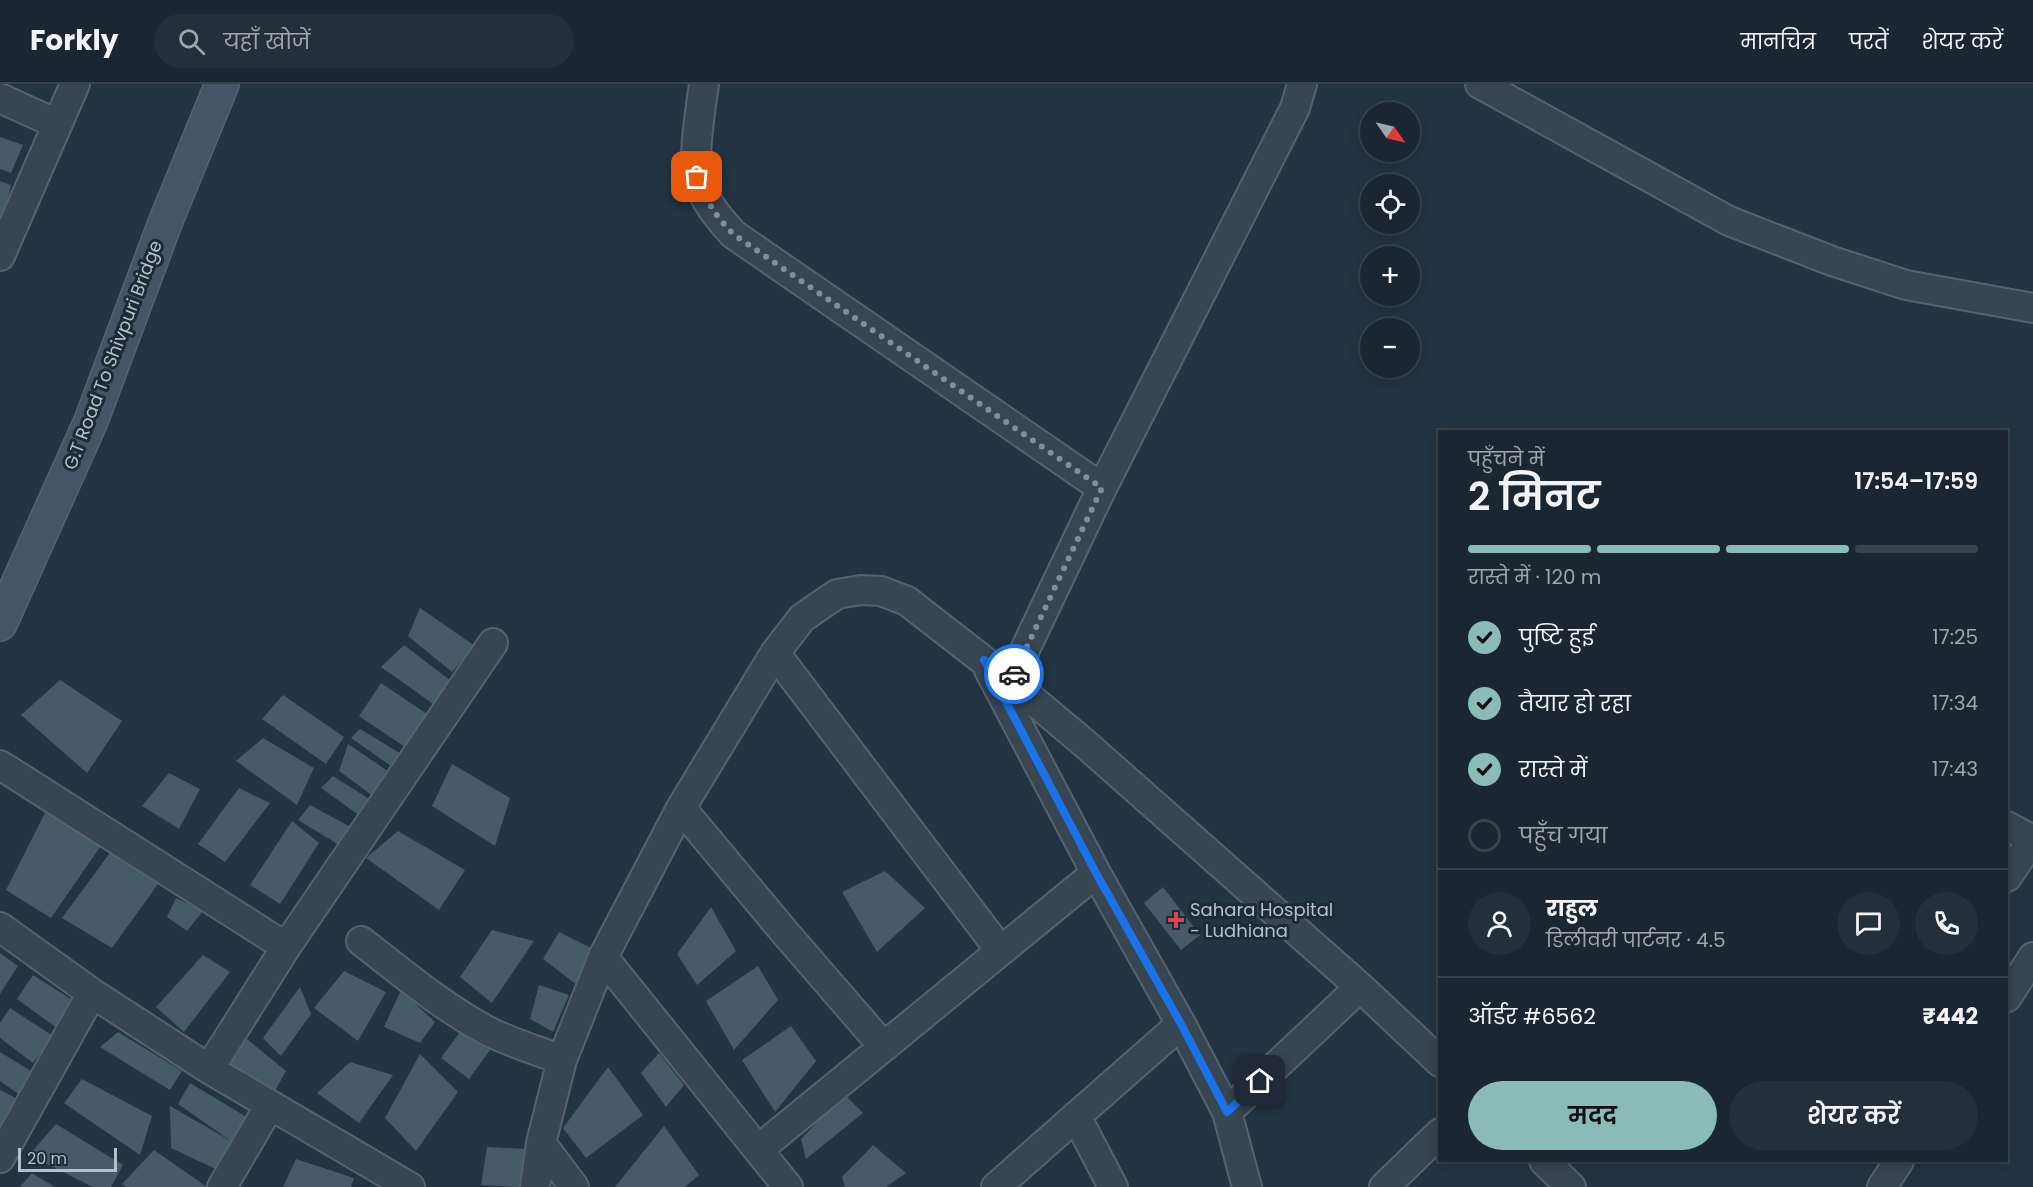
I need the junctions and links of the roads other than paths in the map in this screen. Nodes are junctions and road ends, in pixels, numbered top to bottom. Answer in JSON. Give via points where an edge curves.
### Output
{"nodes":[{"id":1,"x":75,"y":84,"type":"edge"},
{"id":2,"x":222,"y":84,"type":"edge"},
{"id":3,"x":704,"y":84,"type":"edge"},
{"id":4,"x":1302,"y":84,"type":"edge"},
{"id":5,"x":1480,"y":84,"type":"edge"},
{"id":6,"x":0,"y":98,"type":"edge"},
{"id":7,"x":57,"y":124,"type":"junction"},
{"id":8,"x":0,"y":256,"type":"edge"},
{"id":9,"x":2033,"y":309,"type":"edge"},
{"id":10,"x":1102,"y":488,"type":"junction"},
{"id":11,"x":0,"y":624,"type":"edge"},
{"id":12,"x":493,"y":643,"type":"dead end"},
{"id":13,"x":775,"y":652,"type":"junction"},
{"id":14,"x":984,"y":660,"type":"junction"},
{"id":15,"x":1011,"y":681,"type":"junction"},
{"id":16,"x":0,"y":765,"type":"edge"},
{"id":17,"x":681,"y":808,"type":"junction"},
{"id":18,"x":2008,"y":827,"type":"edge"},
{"id":19,"x":2033,"y":840,"type":"edge"},
{"id":20,"x":1096,"y":873,"type":"junction"},
{"id":21,"x":2008,"y":876,"type":"edge"},
{"id":22,"x":0,"y":927,"type":"edge"},
{"id":23,"x":361,"y":941,"type":"dead end"},
{"id":24,"x":286,"y":947,"type":"junction"},
{"id":25,"x":1000,"y":950,"type":"junction"},
{"id":26,"x":603,"y":957,"type":"junction"},
{"id":27,"x":2033,"y":957,"type":"edge"},
{"id":28,"x":1360,"y":987,"type":"junction"},
{"id":29,"x":92,"y":993,"type":"junction"},
{"id":30,"x":2008,"y":995,"type":"edge"},
{"id":31,"x":1181,"y":1024,"type":"junction"},
{"id":32,"x":884,"y":1047,"type":"junction"},
{"id":33,"x":562,"y":1060,"type":"junction"},
{"id":34,"x":1438,"y":1060,"type":"edge"},
{"id":35,"x":209,"y":1069,"type":"junction"},
{"id":36,"x":270,"y":1104,"type":"junction"},
{"id":37,"x":1227,"y":1112,"type":"junction"},
{"id":38,"x":1076,"y":1116,"type":"junction"},
{"id":39,"x":1438,"y":1135,"type":"edge"},
{"id":40,"x":541,"y":1143,"type":"junction"},
{"id":41,"x":759,"y":1149,"type":"junction"},
{"id":42,"x":0,"y":1158,"type":"edge"},
{"id":43,"x":1545,"y":1162,"type":"edge"},
{"id":44,"x":1898,"y":1162,"type":"edge"},
{"id":45,"x":222,"y":1187,"type":"edge"},
{"id":46,"x":410,"y":1187,"type":"edge"},
{"id":47,"x":535,"y":1187,"type":"edge"},
{"id":48,"x":574,"y":1187,"type":"edge"},
{"id":49,"x":788,"y":1187,"type":"edge"},
{"id":50,"x":996,"y":1187,"type":"edge"},
{"id":51,"x":1113,"y":1187,"type":"edge"},
{"id":52,"x":1247,"y":1187,"type":"edge"},
{"id":53,"x":1384,"y":1187,"type":"edge"},
{"id":54,"x":1571,"y":1187,"type":"edge"},
{"id":55,"x":1882,"y":1187,"type":"edge"}],
"edges":[{"from":1,"to":7,"type":"street"},
{"from":2,"to":11,"type":"street","name":"G.T Road To Shivpuri Bridge","via":[[91,421]]},
{"from":3,"to":10,"type":"street","via":[[697,177],[716,216],[733,234]]},
{"from":4,"to":10,"type":"street","via":[[1295,108]]},
{"from":5,"to":9,"type":"street","via":[[1730,221],[1906,285]]},
{"from":6,"to":7,"type":"street"},
{"from":7,"to":8,"type":"street"},
{"from":10,"to":15,"type":"street"},
{"from":12,"to":24,"type":"street"},
{"from":13,"to":14,"type":"street","via":[[802,618],[819,604],[837,594],[861,590],[881,591],[907,601]]},
{"from":13,"to":17,"type":"street"},
{"from":13,"to":25,"type":"street"},
{"from":14,"to":15,"type":"street"},
{"from":14,"to":20,"type":"street"},
{"from":15,"to":28,"type":"street"},
{"from":16,"to":24,"type":"street"},
{"from":17,"to":26,"type":"street"},
{"from":17,"to":32,"type":"street"},
{"from":18,"to":19,"type":"street"},
{"from":19,"to":21,"type":"street"},
{"from":20,"to":25,"type":"street"},
{"from":20,"to":31,"type":"street"},
{"from":22,"to":29,"type":"street"},
{"from":23,"to":33,"type":"street","via":[[463,1017],[487,1031]]},
{"from":24,"to":35,"type":"street"},
{"from":25,"to":32,"type":"street"},
{"from":26,"to":33,"type":"street"},
{"from":26,"to":41,"type":"street"},
{"from":27,"to":30,"type":"street"},
{"from":28,"to":34,"type":"street"},
{"from":28,"to":37,"type":"street"},
{"from":29,"to":35,"type":"street"},
{"from":29,"to":42,"type":"street"},
{"from":31,"to":37,"type":"street"},
{"from":31,"to":38,"type":"street"},
{"from":32,"to":41,"type":"street"},
{"from":33,"to":40,"type":"street"},
{"from":35,"to":36,"type":"street"},
{"from":36,"to":45,"type":"street"},
{"from":36,"to":46,"type":"street"},
{"from":37,"to":52,"type":"street"},
{"from":38,"to":50,"type":"street"},
{"from":38,"to":51,"type":"street"},
{"from":39,"to":53,"type":"street"},
{"from":40,"to":47,"type":"street"},
{"from":40,"to":48,"type":"street"},
{"from":41,"to":49,"type":"street"},
{"from":43,"to":54,"type":"street"},
{"from":44,"to":55,"type":"street"}]}
